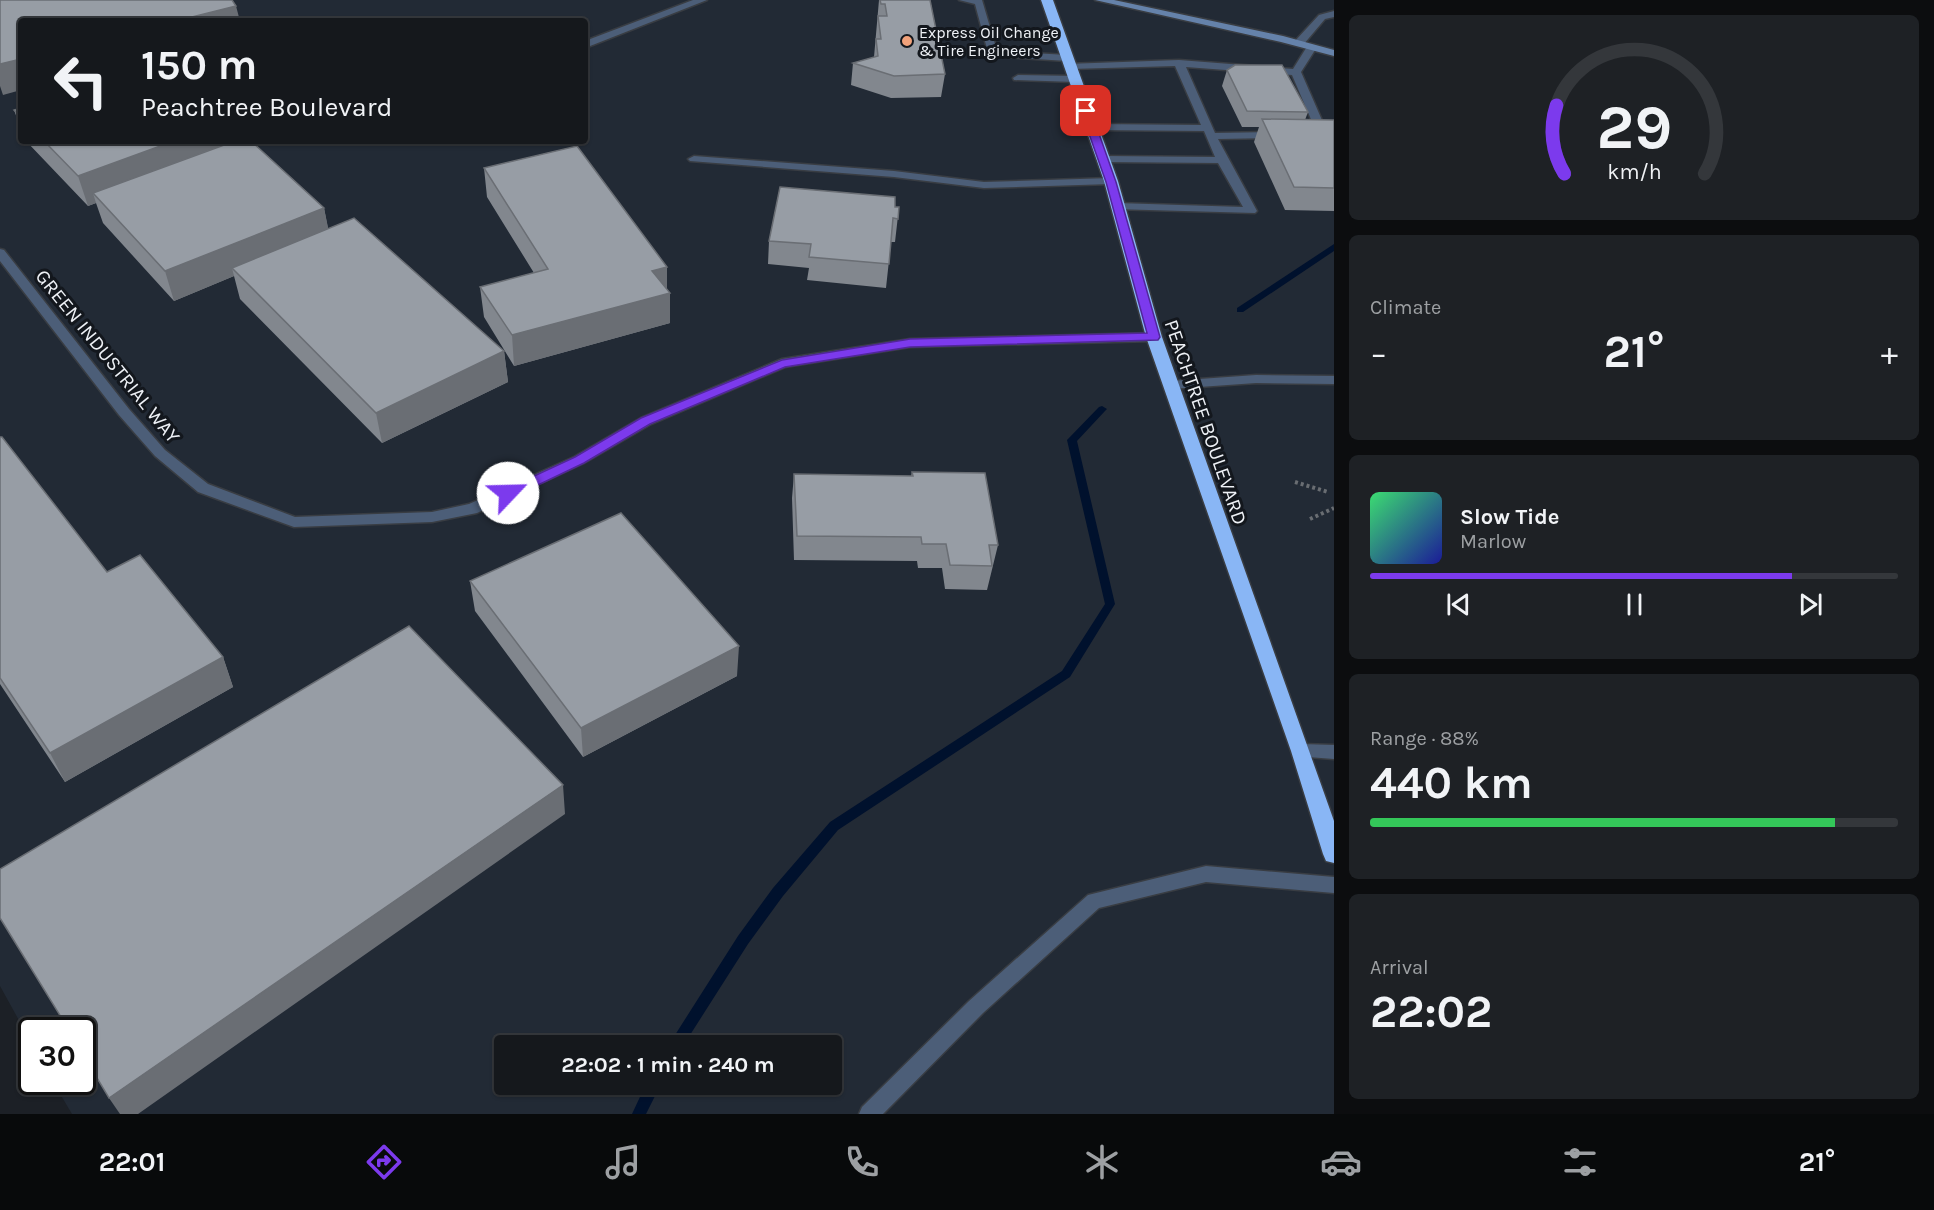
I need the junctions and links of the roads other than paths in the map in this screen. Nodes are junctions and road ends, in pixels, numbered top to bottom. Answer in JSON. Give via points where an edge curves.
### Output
{"nodes":[{"id":1,"x":702,"y":0,"type":"edge"},
{"id":2,"x":964,"y":0,"type":"edge"},
{"id":3,"x":1047,"y":0,"type":"edge"},
{"id":4,"x":1100,"y":0,"type":"edge"},
{"id":5,"x":1334,"y":14,"type":"edge"},
{"id":6,"x":1322,"y":17,"type":"junction"},
{"id":7,"x":1334,"y":20,"type":"edge"},
{"id":8,"x":1299,"y":43,"type":"junction"},
{"id":9,"x":588,"y":44,"type":"edge"},
{"id":10,"x":1312,"y":47,"type":"junction"},
{"id":11,"x":1334,"y":52,"type":"edge"},
{"id":12,"x":1179,"y":63,"type":"junction"},
{"id":13,"x":1071,"y":68,"type":"junction"},
{"id":14,"x":1296,"y":72,"type":"junction"},
{"id":15,"x":1018,"y":78,"type":"dead end"},
{"id":16,"x":1092,"y":127,"type":"junction"},
{"id":17,"x":1211,"y":132,"type":"junction"},
{"id":18,"x":694,"y":159,"type":"dead end"},
{"id":19,"x":1103,"y":159,"type":"junction"},
{"id":20,"x":1222,"y":160,"type":"junction"},
{"id":21,"x":1111,"y":182,"type":"junction"},
{"id":22,"x":1117,"y":207,"type":"junction"},
{"id":23,"x":0,"y":254,"type":"edge"},
{"id":24,"x":1154,"y":337,"type":"junction"},
{"id":25,"x":1334,"y":380,"type":"edge"},
{"id":26,"x":1171,"y":385,"type":"junction"},
{"id":27,"x":1301,"y":751,"type":"junction"},
{"id":28,"x":1334,"y":752,"type":"edge"},
{"id":29,"x":1334,"y":854,"type":"edge"},
{"id":30,"x":1334,"y":885,"type":"edge"},
{"id":31,"x":869,"y":1114,"type":"edge"}],
"edges":[{"from":1,"to":9,"type":"street"},
{"from":2,"to":13,"type":"street","via":[[980,2],[993,54]]},
{"from":3,"to":13,"type":"highway","name":"PEACHTREE BOULEVARD"},
{"from":4,"to":8,"type":"street"},
{"from":5,"to":6,"type":"street"},
{"from":6,"to":7,"type":"street"},
{"from":6,"to":8,"type":"street"},
{"from":8,"to":10,"type":"street"},
{"from":10,"to":11,"type":"street"},
{"from":10,"to":14,"type":"street"},
{"from":12,"to":13,"type":"street"},
{"from":12,"to":14,"type":"street"},
{"from":12,"to":17,"type":"street"},
{"from":13,"to":15,"type":"street"},
{"from":13,"to":16,"type":"highway","name":"PEACHTREE BOULEVARD"},
{"from":14,"to":17,"type":"street","via":[[1323,134]]},
{"from":16,"to":17,"type":"street"},
{"from":16,"to":19,"type":"highway","name":"PEACHTREE BOULEVARD"},
{"from":17,"to":20,"type":"street"},
{"from":18,"to":21,"type":"street","via":[[984,185]]},
{"from":19,"to":20,"type":"street"},
{"from":19,"to":21,"type":"highway","name":"PEACHTREE BOULEVARD"},
{"from":20,"to":22,"type":"street","via":[[1251,211]]},
{"from":21,"to":22,"type":"highway","name":"PEACHTREE BOULEVARD"},
{"from":22,"to":24,"type":"highway","name":"PEACHTREE BOULEVARD"},
{"from":23,"to":24,"type":"street","name":"GREEN INDUSTRIAL WAY","via":[[160,453],[203,488],[294,522],[432,517],[472,509],[579,460],[646,421],[782,363],[910,343]]},
{"from":24,"to":26,"type":"highway","name":"PEACHTREE BOULEVARD"},
{"from":25,"to":26,"type":"street","via":[[1253,379]]},
{"from":26,"to":27,"type":"highway","name":"PEACHTREE BOULEVARD"},
{"from":27,"to":28,"type":"street"},
{"from":27,"to":29,"type":"highway","name":"PEACHTREE BOULEVARD"},
{"from":30,"to":31,"type":"street","via":[[1206,874],[1094,901],[976,1008]]}]}
